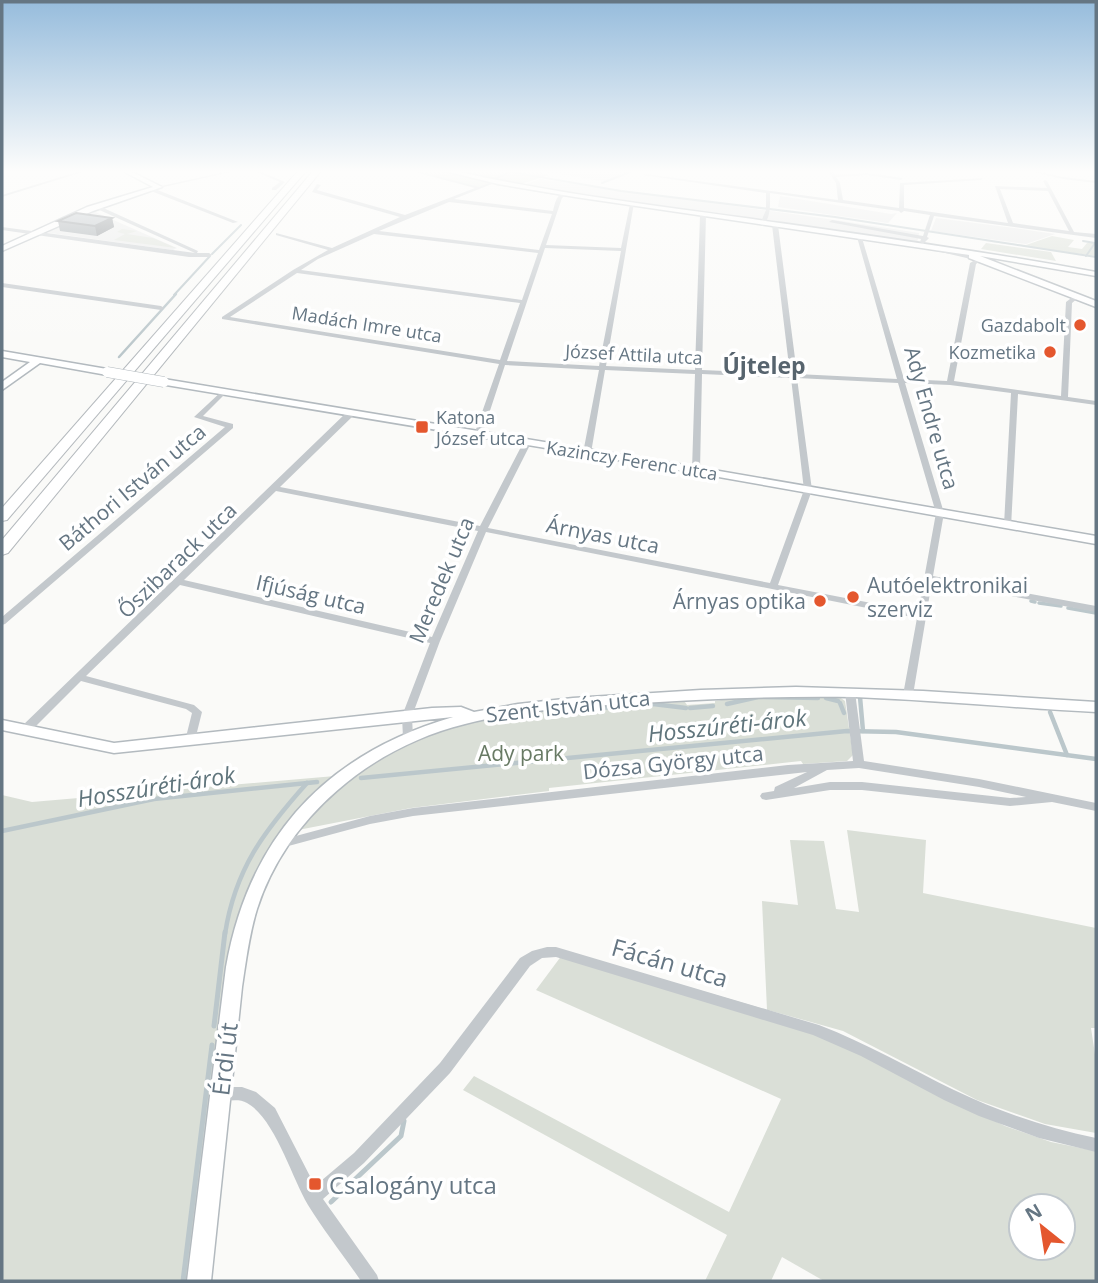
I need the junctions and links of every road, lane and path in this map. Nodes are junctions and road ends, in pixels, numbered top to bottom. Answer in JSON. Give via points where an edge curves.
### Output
{"nodes":[{"id":1,"x":14,"y":231,"type":"edge"},
{"id":2,"x":42,"y":231,"type":"edge"},
{"id":3,"x":148,"y":231,"type":"edge"},
{"id":4,"x":250,"y":231,"type":"edge"},
{"id":5,"x":269,"y":231,"type":"edge"},
{"id":6,"x":548,"y":231,"type":"edge"},
{"id":7,"x":627,"y":231,"type":"edge"},
{"id":8,"x":703,"y":231,"type":"edge"},
{"id":9,"x":776,"y":231,"type":"edge"},
{"id":10,"x":809,"y":231,"type":"edge"},
{"id":11,"x":886,"y":231,"type":"edge"},
{"id":12,"x":892,"y":231,"type":"edge"},
{"id":13,"x":927,"y":231,"type":"edge"},
{"id":14,"x":1064,"y":231,"type":"edge"},
{"id":15,"x":374,"y":232,"type":"joint"},
{"id":16,"x":1072,"y":232,"type":"joint"},
{"id":17,"x":35,"y":234,"type":"junction"},
{"id":18,"x":278,"y":234,"type":"dead end"},
{"id":19,"x":874,"y":236,"type":"dead end"},
{"id":20,"x":1096,"y":236,"type":"edge"},
{"id":21,"x":859,"y":238,"type":"junction"},
{"id":22,"x":925,"y":239,"type":"junction"},
{"id":23,"x":183,"y":247,"type":"junction"},
{"id":24,"x":2,"y":249,"type":"edge"},
{"id":25,"x":541,"y":249,"type":"junction"},
{"id":26,"x":332,"y":250,"type":"junction"},
{"id":27,"x":624,"y":250,"type":"junction"},
{"id":28,"x":173,"y":253,"type":"junction"},
{"id":29,"x":198,"y":255,"type":"junction"},
{"id":30,"x":209,"y":255,"type":"dead end"},
{"id":31,"x":975,"y":257,"type":"junction"},
{"id":32,"x":295,"y":271,"type":"junction"},
{"id":33,"x":1096,"y":274,"type":"edge"},
{"id":34,"x":2,"y":285,"type":"edge"},
{"id":35,"x":1076,"y":297,"type":"junction"},
{"id":36,"x":523,"y":302,"type":"junction"},
{"id":37,"x":1096,"y":304,"type":"edge"},
{"id":38,"x":161,"y":308,"type":"dead end"},
{"id":39,"x":2,"y":354,"type":"edge"},
{"id":40,"x":37,"y":361,"type":"junction"},
{"id":41,"x":504,"y":362,"type":"junction"},
{"id":42,"x":603,"y":368,"type":"junction"},
{"id":43,"x":699,"y":372,"type":"junction"},
{"id":44,"x":794,"y":376,"type":"junction"},
{"id":45,"x":901,"y":380,"type":"junction"},
{"id":46,"x":950,"y":383,"type":"junction"},
{"id":47,"x":2,"y":387,"type":"edge"},
{"id":48,"x":224,"y":392,"type":"junction"},
{"id":49,"x":1015,"y":392,"type":"junction"},
{"id":50,"x":1064,"y":398,"type":"junction"},
{"id":51,"x":1096,"y":403,"type":"edge"},
{"id":52,"x":350,"y":414,"type":"junction"},
{"id":53,"x":478,"y":435,"type":"junction"},
{"id":54,"x":527,"y":443,"type":"junction"},
{"id":55,"x":587,"y":453,"type":"junction"},
{"id":56,"x":696,"y":470,"type":"junction"},
{"id":57,"x":275,"y":488,"type":"junction"},
{"id":58,"x":808,"y":490,"type":"junction"},
{"id":59,"x":940,"y":513,"type":"junction"},
{"id":60,"x":2,"y":517,"type":"edge"},
{"id":61,"x":1008,"y":525,"type":"junction"},
{"id":62,"x":483,"y":529,"type":"junction"},
{"id":63,"x":17,"y":532,"type":"junction"},
{"id":64,"x":1096,"y":540,"type":"edge"},
{"id":65,"x":2,"y":550,"type":"edge"},
{"id":66,"x":2,"y":556,"type":"edge"},
{"id":67,"x":929,"y":578,"type":"junction"},
{"id":68,"x":179,"y":582,"type":"junction"},
{"id":69,"x":773,"y":587,"type":"junction"},
{"id":70,"x":1096,"y":609,"type":"edge"},
{"id":71,"x":923,"y":616,"type":"junction"},
{"id":72,"x":2,"y":622,"type":"edge"},
{"id":73,"x":435,"y":641,"type":"junction"},
{"id":74,"x":81,"y":678,"type":"junction"},
{"id":75,"x":850,"y":692,"type":"junction"},
{"id":76,"x":908,"y":695,"type":"junction"},
{"id":77,"x":1096,"y":707,"type":"edge"},
{"id":78,"x":407,"y":716,"type":"junction"},
{"id":79,"x":472,"y":717,"type":"junction"},
{"id":80,"x":2,"y":724,"type":"edge"},
{"id":81,"x":25,"y":730,"type":"junction"},
{"id":82,"x":408,"y":738,"type":"junction"},
{"id":83,"x":190,"y":741,"type":"junction"},
{"id":84,"x":859,"y":764,"type":"junction"},
{"id":85,"x":825,"y":766,"type":"junction"},
{"id":86,"x":1052,"y":798,"type":"junction"},
{"id":87,"x":1096,"y":807,"type":"edge"},
{"id":88,"x":278,"y":845,"type":"junction"},
{"id":89,"x":220,"y":1094,"type":"junction"},
{"id":90,"x":1096,"y":1144,"type":"edge"},
{"id":91,"x":313,"y":1198,"type":"junction"},
{"id":92,"x":199,"y":1281,"type":"edge"},
{"id":93,"x":371,"y":1281,"type":"edge"}],
"edges":[{"from":1,"to":17,"type":"street"},
{"from":2,"to":17,"type":"main road"},
{"from":3,"to":23,"type":"street"},
{"from":4,"to":60,"type":"highway"},
{"from":5,"to":63,"type":"highway"},
{"from":6,"to":25,"type":"street"},
{"from":7,"to":27,"type":"street"},
{"from":8,"to":43,"type":"street"},
{"from":9,"to":44,"type":"street"},
{"from":10,"to":21,"type":"main road"},
{"from":11,"to":19,"type":"street"},
{"from":12,"to":22,"type":"street"},
{"from":13,"to":22,"type":"street"},
{"from":14,"to":16,"type":"street"},
{"from":15,"to":25,"type":"street"},
{"from":15,"to":26,"type":"street"},
{"from":16,"to":20,"type":"street"},
{"from":17,"to":24,"type":"main road"},
{"from":17,"to":28,"type":"street"},
{"from":18,"to":26,"type":"street"},
{"from":21,"to":22,"type":"main road"},
{"from":21,"to":45,"type":"street","name":"Ady Endre utca"},
{"from":22,"to":31,"type":"main road"},
{"from":23,"to":28,"type":"street"},
{"from":23,"to":29,"type":"street"},
{"from":25,"to":27,"type":"street"},
{"from":25,"to":36,"type":"street"},
{"from":26,"to":32,"type":"street"},
{"from":27,"to":42,"type":"street"},
{"from":28,"to":29,"type":"street"},
{"from":29,"to":30,"type":"street"},
{"from":31,"to":33,"type":"main road","via":[[994,255]]},
{"from":31,"to":35,"type":"main road"},
{"from":31,"to":46,"type":"street"},
{"from":32,"to":36,"type":"street"},
{"from":32,"to":41,"type":"street","name":"Madách Imre utca","via":[[224,318]]},
{"from":34,"to":38,"type":"street"},
{"from":35,"to":37,"type":"main road"},
{"from":35,"to":50,"type":"street","via":[[1069,302]]},
{"from":36,"to":41,"type":"street"},
{"from":39,"to":40,"type":"main road","name":"Kazinczy Ferenc utca"},
{"from":40,"to":47,"type":"main road"},
{"from":40,"to":48,"type":"main road","name":"Kazinczy Ferenc utca","bridge":true},
{"from":41,"to":42,"type":"street","name":"József Attila utca"},
{"from":41,"to":53,"type":"street"},
{"from":42,"to":43,"type":"street","name":"József Attila utca"},
{"from":42,"to":55,"type":"street"},
{"from":43,"to":44,"type":"street","name":"József Attila utca"},
{"from":43,"to":56,"type":"street"},
{"from":44,"to":45,"type":"street","name":"József Attila utca"},
{"from":44,"to":58,"type":"street"},
{"from":45,"to":46,"type":"street","name":"József Attila utca"},
{"from":45,"to":59,"type":"street","name":"Ady Endre utca"},
{"from":46,"to":49,"type":"street","name":"József Attila utca"},
{"from":48,"to":52,"type":"main road","name":"Kazinczy Ferenc utca"},
{"from":48,"to":72,"type":"street","name":"Báthori István utca","via":[[197,416],[230,426]]},
{"from":49,"to":50,"type":"street","name":"József Attila utca"},
{"from":49,"to":61,"type":"street"},
{"from":50,"to":51,"type":"street","name":"József Attila utca"},
{"from":52,"to":53,"type":"main road","name":"Kazinczy Ferenc utca"},
{"from":52,"to":57,"type":"street","name":"Őszibarack utca"},
{"from":53,"to":54,"type":"main road","name":"Kazinczy Ferenc utca"},
{"from":54,"to":55,"type":"main road","name":"Kazinczy Ferenc utca"},
{"from":54,"to":62,"type":"street","name":"Meredek utca"},
{"from":55,"to":56,"type":"main road","name":"Kazinczy Ferenc utca"},
{"from":56,"to":58,"type":"main road","name":"Kazinczy Ferenc utca"},
{"from":57,"to":62,"type":"street","name":"Árnyas utca"},
{"from":57,"to":68,"type":"street","name":"Őszibarack utca"},
{"from":58,"to":59,"type":"main road","name":"Kazinczy Ferenc utca"},
{"from":58,"to":69,"type":"street"},
{"from":59,"to":61,"type":"main road","name":"Kazinczy Ferenc utca"},
{"from":59,"to":67,"type":"street","name":"Ady Endre utca"},
{"from":61,"to":64,"type":"main road","name":"Kazinczy Ferenc utca"},
{"from":62,"to":69,"type":"street","name":"Árnyas utca"},
{"from":62,"to":73,"type":"street","name":"Meredek utca"},
{"from":63,"to":65,"type":"highway"},
{"from":63,"to":66,"type":"highway"},
{"from":67,"to":70,"type":"street"},
{"from":67,"to":71,"type":"street","name":"Ady Endre utca"},
{"from":68,"to":73,"type":"street","name":"Ifjúság utca"},
{"from":68,"to":74,"type":"street","name":"Őszibarack utca"},
{"from":69,"to":71,"type":"street","name":"Árnyas utca"},
{"from":71,"to":76,"type":"street","name":"Ady Endre utca"},
{"from":73,"to":78,"type":"street","name":"Meredek utca"},
{"from":74,"to":81,"type":"street","name":"Őszibarack utca"},
{"from":74,"to":83,"type":"street","via":[[190,707],[197,712]]},
{"from":75,"to":76,"type":"main road","name":"Szent István utca"},
{"from":75,"to":79,"type":"main road","name":"Szent István utca","via":[[663,696]]},
{"from":75,"to":84,"type":"street"},
{"from":76,"to":77,"type":"main road","name":"Szent István utca"},
{"from":78,"to":79,"type":"main road","name":"Szent István utca","via":[[461,712]]},
{"from":78,"to":82,"type":"street","name":"Meredek utca"},
{"from":78,"to":83,"type":"main road","name":"Szent István utca"},
{"from":79,"to":82,"type":"main road","name":"Érdi út"},
{"from":80,"to":81,"type":"main road","name":"Szent István utca"},
{"from":81,"to":83,"type":"main road","name":"Szent István utca","via":[[114,748]]},
{"from":82,"to":88,"type":"main road","name":"Érdi út","via":[[348,771],[310,805]]},
{"from":84,"to":85,"type":"street","name":"Dózsa György utca"},
{"from":84,"to":86,"type":"street","name":"Dózsa György utca"},
{"from":85,"to":86,"type":"street","name":"Dózsa György utca","via":[[772,795],[862,786],[1010,802]]},
{"from":85,"to":88,"type":"street","name":"Dózsa György utca","via":[[413,812]]},
{"from":86,"to":87,"type":"street","name":"Dózsa György utca"},
{"from":88,"to":89,"type":"main road","name":"Érdi út","via":[[253,895],[243,928]]},
{"from":89,"to":91,"type":"street","via":[[242,1094],[260,1102],[278,1125]]},
{"from":89,"to":92,"type":"main road","name":"Érdi út"},
{"from":90,"to":91,"type":"street","name":"Fácán utca","via":[[985,1111],[814,1029],[546,951],[526,962],[467,1041],[402,1115]]},
{"from":91,"to":93,"type":"street"}]}
